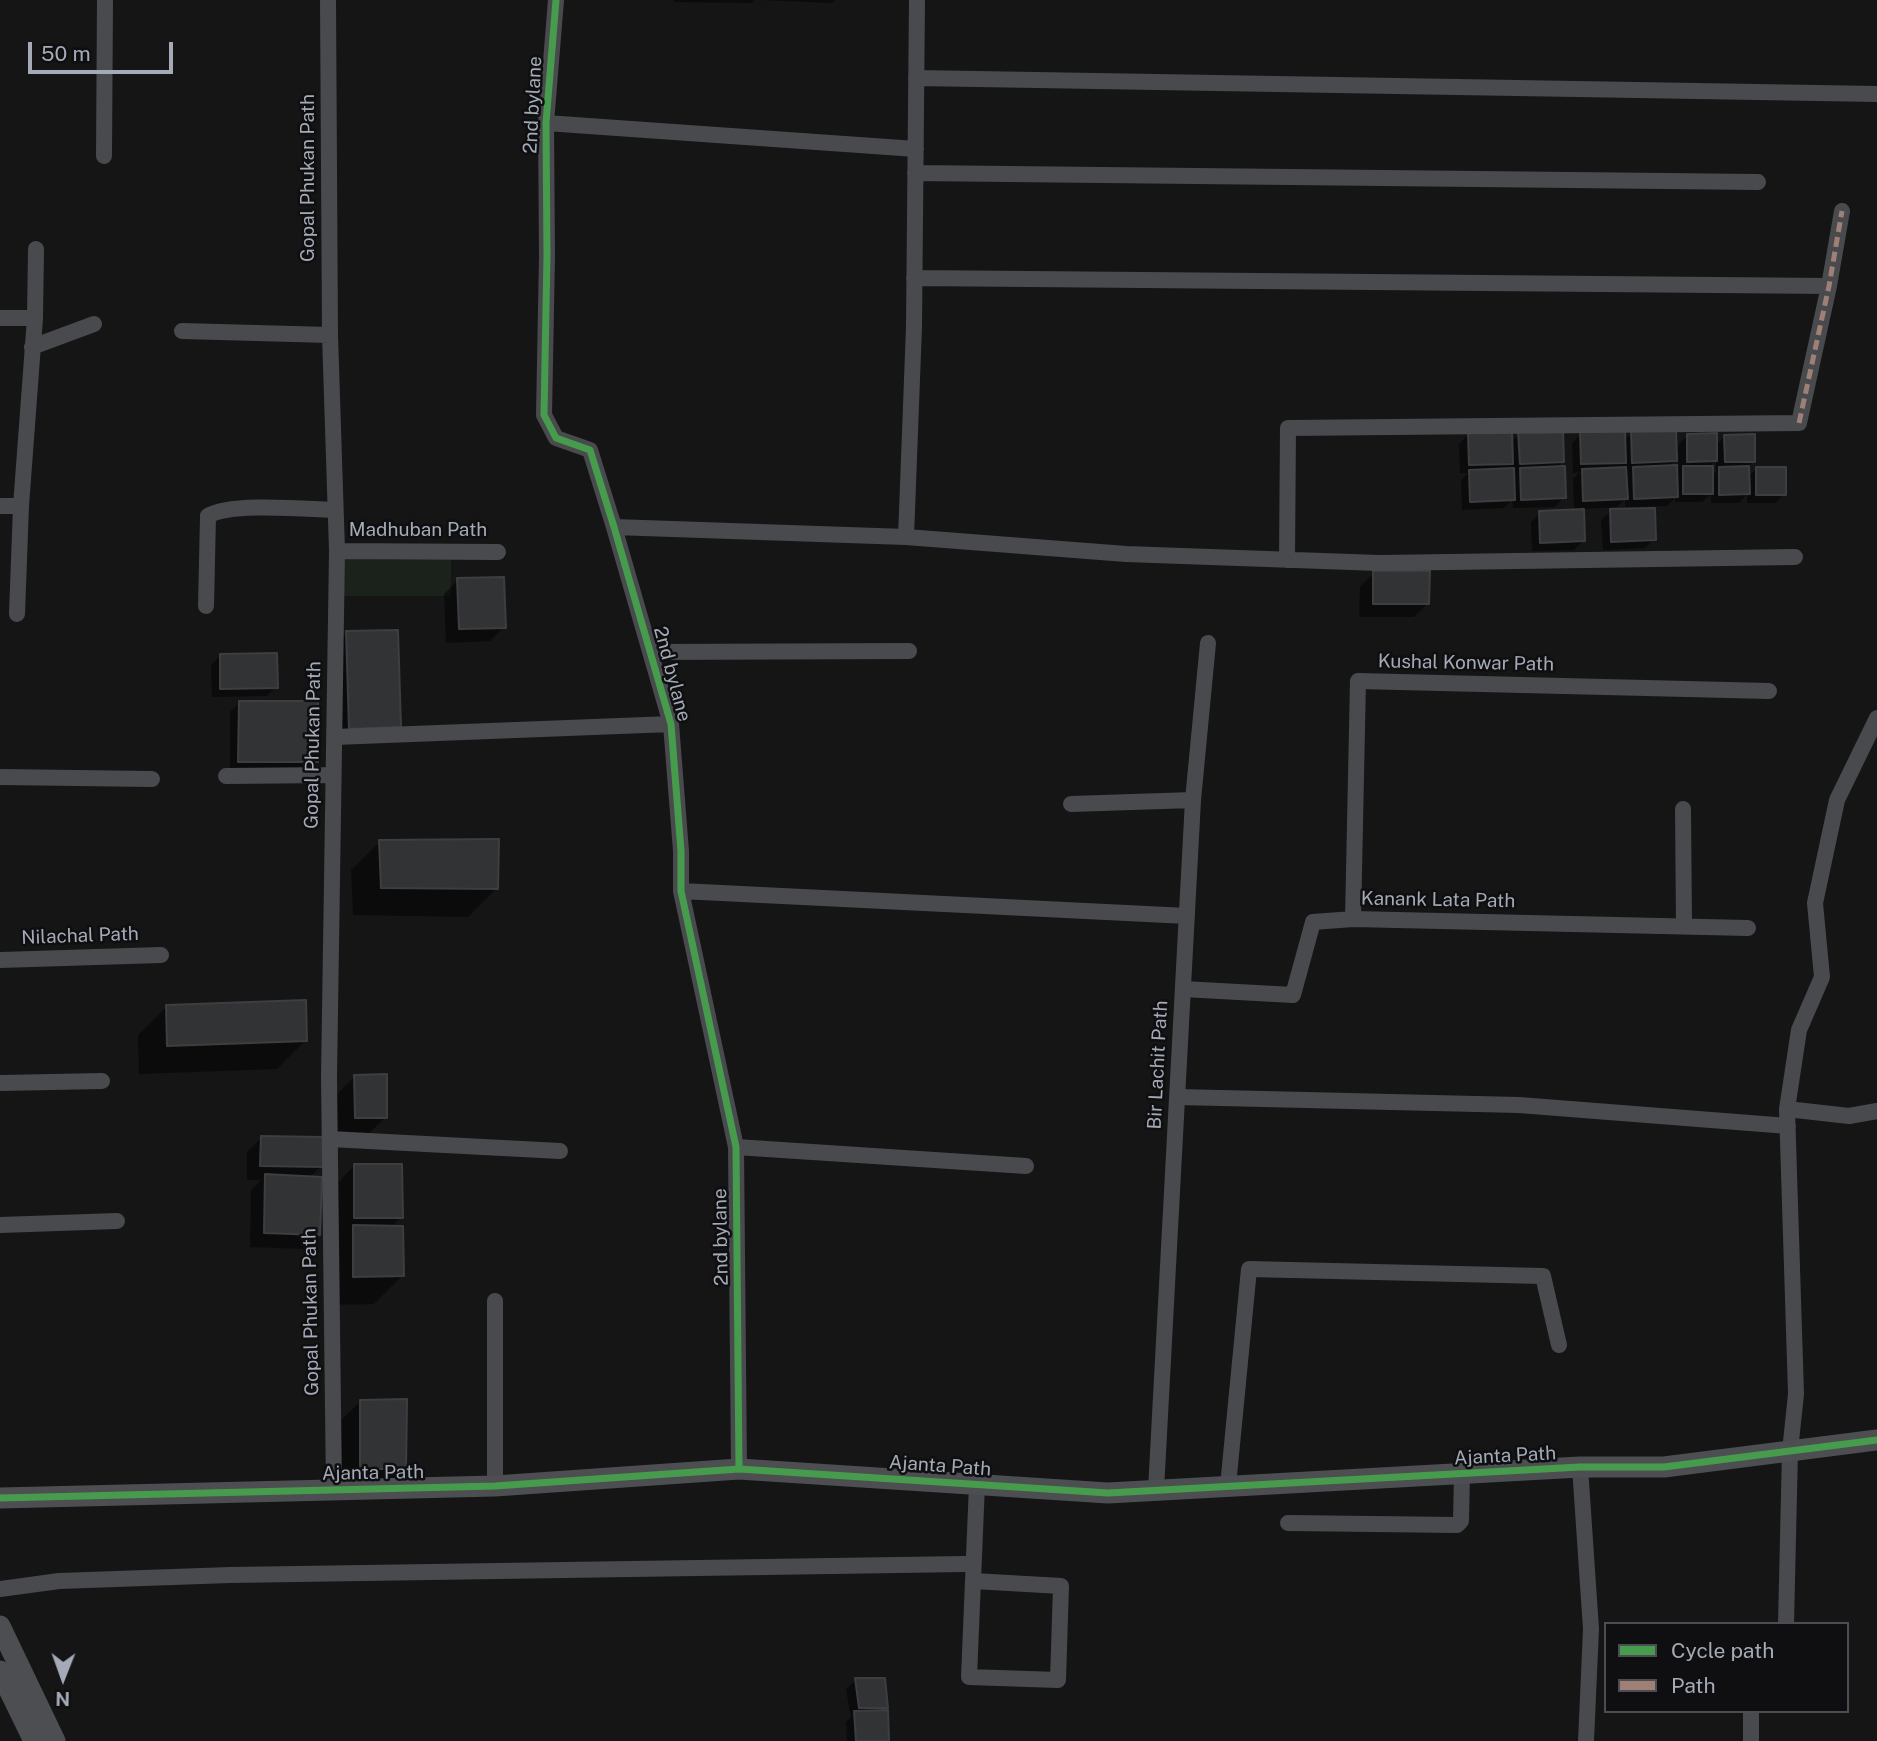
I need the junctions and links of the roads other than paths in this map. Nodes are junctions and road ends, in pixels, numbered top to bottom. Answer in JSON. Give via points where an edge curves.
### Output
{"nodes":[{"id":1,"x":105,"y":0,"type":"edge"},
{"id":2,"x":328,"y":0,"type":"edge"},
{"id":3,"x":556,"y":0,"type":"edge"},
{"id":4,"x":917,"y":0,"type":"edge"},
{"id":5,"x":916,"y":78,"type":"junction"},
{"id":6,"x":1877,"y":94,"type":"edge"},
{"id":7,"x":545,"y":123,"type":"junction"},
{"id":8,"x":916,"y":149,"type":"junction"},
{"id":9,"x":104,"y":156,"type":"dead end"},
{"id":10,"x":915,"y":173,"type":"junction"},
{"id":11,"x":1758,"y":182,"type":"dead end"},
{"id":12,"x":1842,"y":211,"type":"dead end"},
{"id":13,"x":36,"y":249,"type":"dead end"},
{"id":14,"x":914,"y":278,"type":"junction"},
{"id":15,"x":1829,"y":286,"type":"junction"},
{"id":16,"x":0,"y":318,"type":"edge"},
{"id":17,"x":35,"y":318,"type":"junction"},
{"id":18,"x":94,"y":324,"type":"dead end"},
{"id":19,"x":182,"y":331,"type":"dead end"},
{"id":20,"x":330,"y":335,"type":"junction"},
{"id":21,"x":32,"y":347,"type":"junction"},
{"id":22,"x":0,"y":506,"type":"edge"},
{"id":23,"x":21,"y":506,"type":"junction"},
{"id":24,"x":335,"y":510,"type":"junction"},
{"id":25,"x":614,"y":527,"type":"junction"},
{"id":26,"x":906,"y":537,"type":"junction"},
{"id":27,"x":337,"y":551,"type":"junction"},
{"id":28,"x":498,"y":552,"type":"dead end"},
{"id":29,"x":1795,"y":557,"type":"dead end"},
{"id":30,"x":1287,"y":560,"type":"junction"},
{"id":31,"x":206,"y":606,"type":"dead end"},
{"id":32,"x":17,"y":614,"type":"dead end"},
{"id":33,"x":1208,"y":643,"type":"dead end"},
{"id":34,"x":909,"y":651,"type":"dead end"},
{"id":35,"x":650,"y":652,"type":"junction"},
{"id":36,"x":1769,"y":691,"type":"dead end"},
{"id":37,"x":1877,"y":718,"type":"edge"},
{"id":38,"x":671,"y":724,"type":"junction"},
{"id":39,"x":335,"y":737,"type":"junction"},
{"id":40,"x":333,"y":775,"type":"junction"},
{"id":41,"x":226,"y":776,"type":"dead end"},
{"id":42,"x":0,"y":777,"type":"edge"},
{"id":43,"x":152,"y":779,"type":"dead end"},
{"id":44,"x":1193,"y":800,"type":"junction"},
{"id":45,"x":1071,"y":804,"type":"dead end"},
{"id":46,"x":1683,"y":809,"type":"dead end"},
{"id":47,"x":681,"y":891,"type":"junction"},
{"id":48,"x":1187,"y":916,"type":"junction"},
{"id":49,"x":1353,"y":919,"type":"junction"},
{"id":50,"x":1684,"y":926,"type":"junction"},
{"id":51,"x":1748,"y":928,"type":"dead end"},
{"id":52,"x":161,"y":955,"type":"dead end"},
{"id":53,"x":0,"y":960,"type":"edge"},
{"id":54,"x":1183,"y":989,"type":"junction"},
{"id":55,"x":102,"y":1081,"type":"dead end"},
{"id":56,"x":0,"y":1083,"type":"edge"},
{"id":57,"x":1178,"y":1097,"type":"junction"},
{"id":58,"x":1787,"y":1109,"type":"junction"},
{"id":59,"x":1877,"y":1111,"type":"edge"},
{"id":60,"x":1788,"y":1126,"type":"junction"},
{"id":61,"x":330,"y":1139,"type":"junction"},
{"id":62,"x":736,"y":1147,"type":"junction"},
{"id":63,"x":560,"y":1151,"type":"dead end"},
{"id":64,"x":1026,"y":1166,"type":"dead end"},
{"id":65,"x":117,"y":1221,"type":"dead end"},
{"id":66,"x":0,"y":1225,"type":"edge"},
{"id":67,"x":495,"y":1301,"type":"dead end"},
{"id":68,"x":1559,"y":1346,"type":"dead end"},
{"id":69,"x":1877,"y":1440,"type":"edge"},
{"id":70,"x":1790,"y":1451,"type":"junction"},
{"id":71,"x":1580,"y":1467,"type":"junction"},
{"id":72,"x":739,"y":1469,"type":"junction"},
{"id":73,"x":1462,"y":1474,"type":"junction"},
{"id":74,"x":977,"y":1484,"type":"junction"},
{"id":75,"x":495,"y":1486,"type":"junction"},
{"id":76,"x":1228,"y":1486,"type":"junction"},
{"id":77,"x":334,"y":1490,"type":"junction"},
{"id":78,"x":1156,"y":1490,"type":"junction"},
{"id":79,"x":0,"y":1498,"type":"edge"},
{"id":80,"x":1288,"y":1523,"type":"dead end"},
{"id":81,"x":965,"y":1564,"type":"dead end"},
{"id":82,"x":975,"y":1581,"type":"junction"},
{"id":83,"x":0,"y":1589,"type":"edge"},
{"id":84,"x":1786,"y":1622,"type":"edge"},
{"id":85,"x":0,"y":1626,"type":"edge"},
{"id":86,"x":0,"y":1671,"type":"edge"},
{"id":87,"x":1751,"y":1713,"type":"edge"},
{"id":88,"x":34,"y":1741,"type":"edge"},
{"id":89,"x":55,"y":1741,"type":"edge"},
{"id":90,"x":1586,"y":1741,"type":"edge"},
{"id":91,"x":1751,"y":1741,"type":"edge"}],
"edges":[{"from":1,"to":9,"type":"street"},
{"from":2,"to":20,"type":"street","name":"Gopal Phukan Path"},
{"from":3,"to":7,"type":"street","name":"2nd bylane"},
{"from":4,"to":5,"type":"street"},
{"from":5,"to":6,"type":"street"},
{"from":5,"to":8,"type":"street"},
{"from":7,"to":8,"type":"street"},
{"from":7,"to":25,"type":"street","name":"2nd bylane","via":[[544,415],[556,438],[590,450]]},
{"from":8,"to":10,"type":"street"},
{"from":10,"to":11,"type":"street"},
{"from":10,"to":14,"type":"street"},
{"from":12,"to":15,"type":"street"},
{"from":13,"to":17,"type":"street"},
{"from":14,"to":15,"type":"street"},
{"from":14,"to":26,"type":"street"},
{"from":15,"to":30,"type":"street","via":[[1799,423],[1289,428]]},
{"from":16,"to":17,"type":"street"},
{"from":17,"to":21,"type":"street"},
{"from":18,"to":21,"type":"street"},
{"from":19,"to":20,"type":"street"},
{"from":20,"to":24,"type":"street","name":"Gopal Phukan Path"},
{"from":21,"to":23,"type":"street"},
{"from":22,"to":23,"type":"street"},
{"from":23,"to":32,"type":"street"},
{"from":24,"to":27,"type":"street","name":"Gopal Phukan Path"},
{"from":24,"to":31,"type":"street","via":[[214,511],[208,516]]},
{"from":25,"to":26,"type":"street"},
{"from":25,"to":35,"type":"street","name":"2nd bylane"},
{"from":26,"to":30,"type":"street","via":[[1126,554]]},
{"from":27,"to":28,"type":"street","name":"Madhuban Path"},
{"from":27,"to":39,"type":"street","name":"Gopal Phukan Path"},
{"from":29,"to":30,"type":"street","via":[[1379,563]]},
{"from":33,"to":44,"type":"street","name":"Bir Lachit Path"},
{"from":34,"to":35,"type":"street"},
{"from":35,"to":38,"type":"street","name":"2nd bylane"},
{"from":36,"to":49,"type":"street","name":"Kushal Konwar Path","via":[[1358,681]]},
{"from":37,"to":58,"type":"street","via":[[1837,800],[1815,903],[1822,977],[1799,1030]]},
{"from":38,"to":39,"type":"street"},
{"from":38,"to":47,"type":"street","name":"2nd bylane"},
{"from":39,"to":40,"type":"street","name":"Gopal Phukan Path"},
{"from":40,"to":41,"type":"street"},
{"from":40,"to":61,"type":"street","name":"Gopal Phukan Path"},
{"from":42,"to":43,"type":"street"},
{"from":44,"to":45,"type":"street"},
{"from":44,"to":48,"type":"street","name":"Bir Lachit Path"},
{"from":46,"to":50,"type":"street"},
{"from":47,"to":48,"type":"street"},
{"from":47,"to":62,"type":"street","name":"2nd bylane"},
{"from":48,"to":54,"type":"street","name":"Bir Lachit Path"},
{"from":49,"to":50,"type":"street","name":"Kanank Lata Path"},
{"from":49,"to":54,"type":"street","name":"Kanank Lata Path","via":[[1313,922],[1293,995]]},
{"from":50,"to":51,"type":"street","name":"Kanank Lata Path"},
{"from":52,"to":53,"type":"street","name":"Nilachal Path"},
{"from":54,"to":57,"type":"street","name":"Bir Lachit Path"},
{"from":55,"to":56,"type":"street"},
{"from":57,"to":60,"type":"street","via":[[1519,1105]]},
{"from":57,"to":78,"type":"street","name":"Bir Lachit Path"},
{"from":58,"to":59,"type":"street","via":[[1849,1116]]},
{"from":58,"to":60,"type":"street"},
{"from":60,"to":70,"type":"street","via":[[1796,1394]]},
{"from":61,"to":63,"type":"street"},
{"from":61,"to":77,"type":"street","name":"Gopal Phukan Path"},
{"from":62,"to":64,"type":"street"},
{"from":62,"to":72,"type":"street","name":"2nd bylane"},
{"from":65,"to":66,"type":"street"},
{"from":67,"to":75,"type":"street"},
{"from":68,"to":76,"type":"street","via":[[1543,1276],[1249,1269]]},
{"from":69,"to":70,"type":"street","name":"Ajanta Path"},
{"from":70,"to":71,"type":"street","name":"Ajanta Path","via":[[1664,1467]]},
{"from":70,"to":84,"type":"street"},
{"from":71,"to":73,"type":"street","name":"Ajanta Path"},
{"from":71,"to":90,"type":"street","via":[[1591,1629]]},
{"from":72,"to":74,"type":"street","name":"Ajanta Path"},
{"from":72,"to":75,"type":"street","name":"Ajanta Path"},
{"from":73,"to":76,"type":"street","name":"Ajanta Path"},
{"from":73,"to":80,"type":"street","via":[[1461,1521],[1457,1525]]},
{"from":74,"to":78,"type":"street","name":"Ajanta Path","via":[[1108,1493]]},
{"from":74,"to":82,"type":"street"},
{"from":75,"to":77,"type":"street","name":"Ajanta Path"},
{"from":76,"to":78,"type":"street","name":"Ajanta Path"},
{"from":77,"to":79,"type":"street","name":"Ajanta Path"},
{"from":81,"to":83,"type":"street","via":[[229,1575],[59,1581]]},
{"from":82,"to":82,"type":"street","via":[[969,1677],[1058,1680],[1061,1586]]},
{"from":85,"to":89,"type":"street"},
{"from":86,"to":88,"type":"street"},
{"from":87,"to":91,"type":"street"}]}
